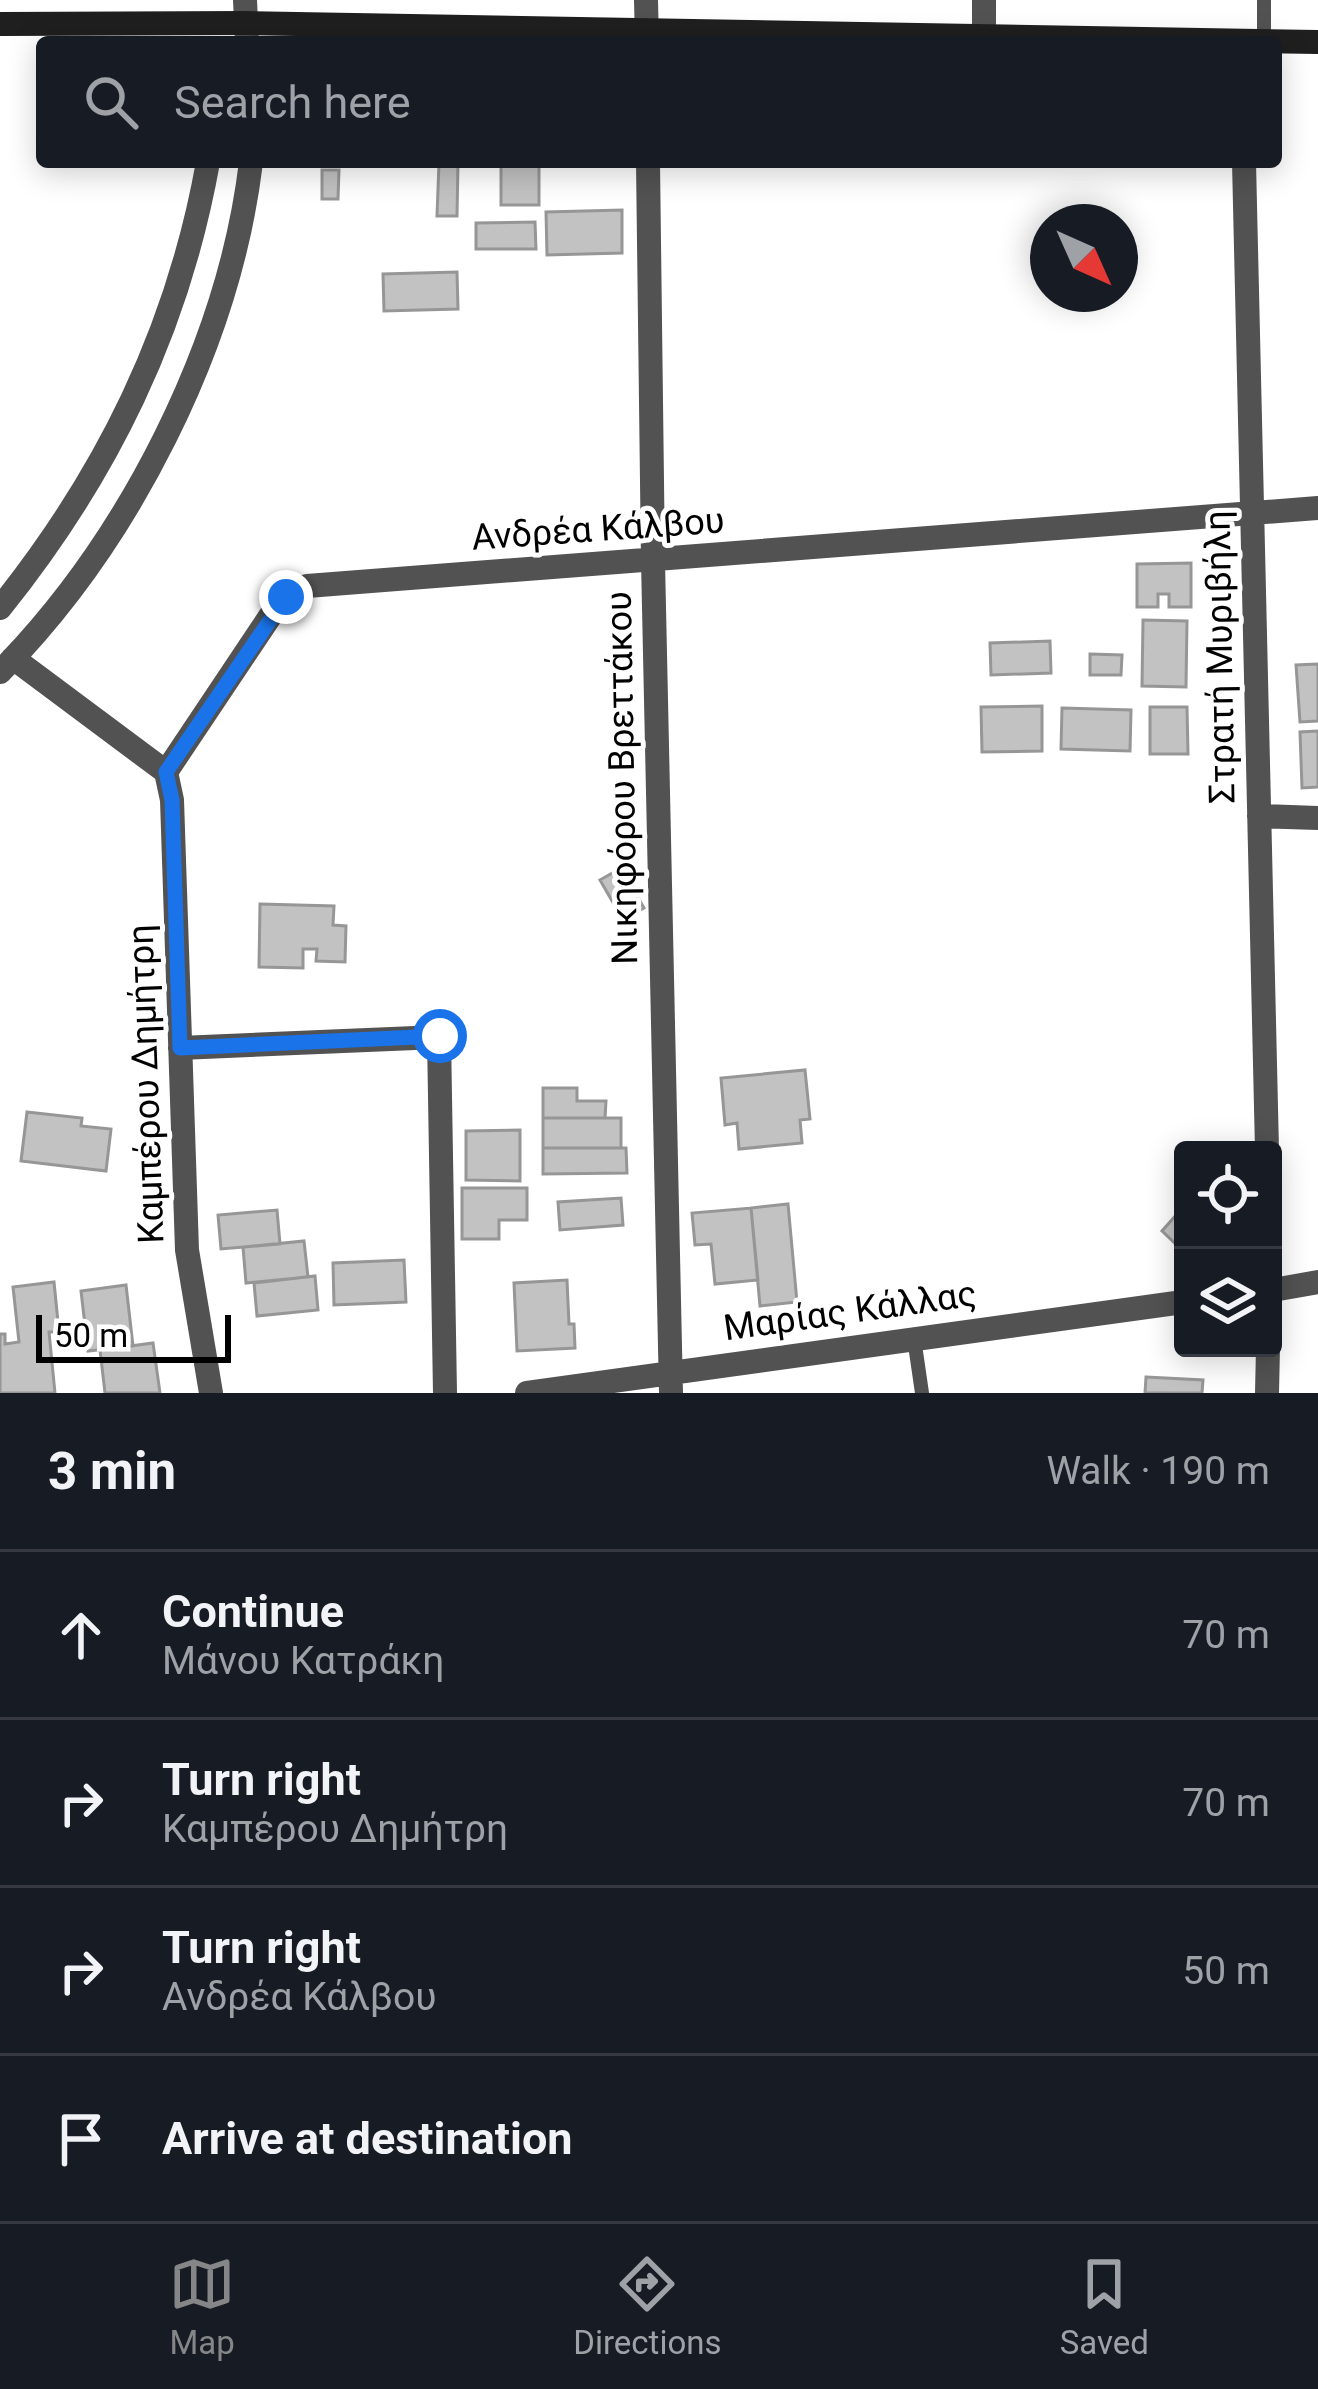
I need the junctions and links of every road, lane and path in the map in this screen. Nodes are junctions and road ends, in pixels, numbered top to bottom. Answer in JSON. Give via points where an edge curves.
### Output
{"nodes":[{"id":1,"x":646,"y":0,"type":"edge"},
{"id":2,"x":984,"y":0,"type":"edge"},
{"id":3,"x":1264,"y":0,"type":"edge"},
{"id":4,"x":0,"y":24,"type":"edge"},
{"id":5,"x":244,"y":27,"type":"edge"},
{"id":6,"x":647,"y":36,"type":"edge"},
{"id":7,"x":984,"y":36,"type":"joint"},
{"id":8,"x":1264,"y":36,"type":"edge"},
{"id":9,"x":1282,"y":41,"type":"edge"},
{"id":10,"x":1318,"y":42,"type":"edge"},
{"id":11,"x":207,"y":168,"type":"edge"},
{"id":12,"x":250,"y":168,"type":"edge"},
{"id":13,"x":648,"y":168,"type":"edge"},
{"id":14,"x":1244,"y":168,"type":"edge"},
{"id":15,"x":1318,"y":508,"type":"edge"},
{"id":16,"x":1253,"y":513,"type":"junction"},
{"id":17,"x":652,"y":561,"type":"junction"},
{"id":18,"x":0,"y":608,"type":"edge"},
{"id":19,"x":7,"y":665,"type":"edge"},
{"id":20,"x":166,"y":772,"type":"junction"},
{"id":21,"x":1258,"y":815,"type":"junction"},
{"id":22,"x":1318,"y":818,"type":"edge"},
{"id":23,"x":180,"y":1048,"type":"junction"},
{"id":24,"x":1267,"y":1141,"type":"edge"},
{"id":25,"x":1318,"y":1282,"type":"edge"},
{"id":26,"x":1282,"y":1288,"type":"edge"},
{"id":27,"x":1174,"y":1303,"type":"edge"},
{"id":28,"x":914,"y":1338,"type":"junction"},
{"id":29,"x":1268,"y":1357,"type":"edge"},
{"id":30,"x":670,"y":1383,"type":"edge"},
{"id":31,"x":212,"y":1393,"type":"edge"},
{"id":32,"x":445,"y":1393,"type":"edge"},
{"id":33,"x":527,"y":1393,"type":"edge"},
{"id":34,"x":922,"y":1393,"type":"edge"},
{"id":35,"x":1267,"y":1393,"type":"edge"}],
"edges":[{"from":1,"to":6,"type":"street"},
{"from":2,"to":7,"type":"street"},
{"from":3,"to":8,"type":"lane"},
{"from":4,"to":5,"type":"main road"},
{"from":5,"to":6,"type":"main road"},
{"from":6,"to":7,"type":"main road"},
{"from":9,"to":10,"type":"main road"},
{"from":11,"to":18,"type":"street","via":[[160,338],[117,434],[53,541]]},
{"from":12,"to":19,"type":"street","via":[[225,278],[168,430],[95,555]]},
{"from":13,"to":17,"type":"street","name":"Νικηφόρου Βρεττάκου"},
{"from":14,"to":16,"type":"street","name":"Στρατή Μυριβήλη"},
{"from":15,"to":16,"type":"street","name":"Ανδρέα Κάλβου"},
{"from":16,"to":17,"type":"street","name":"Ανδρέα Κάλβου"},
{"from":16,"to":21,"type":"street","name":"Στρατή Μυριβήλη"},
{"from":17,"to":20,"type":"street","name":"Ανδρέα Κάλβου","via":[[307,586],[273,611]]},
{"from":17,"to":30,"type":"street","name":"Νικηφόρου Βρεττάκου"},
{"from":19,"to":20,"type":"street"},
{"from":20,"to":23,"type":"street","name":"Καμπέρου Δημήτρη"},
{"from":21,"to":22,"type":"street"},
{"from":21,"to":24,"type":"street","name":"Στρατή Μυριβήλη"},
{"from":23,"to":31,"type":"street","name":"Καμπέρου Δημήτρη","via":[[187,1250]]},
{"from":23,"to":32,"type":"street","via":[[440,1036]]},
{"from":25,"to":26,"type":"street"},
{"from":27,"to":28,"type":"street","name":"Μαρίας Κάλλας"},
{"from":28,"to":30,"type":"street","name":"Μαρίας Κάλλας"},
{"from":28,"to":34,"type":"lane"},
{"from":29,"to":35,"type":"street"},
{"from":30,"to":33,"type":"street","name":"Μαρίας Κάλλας"}]}
